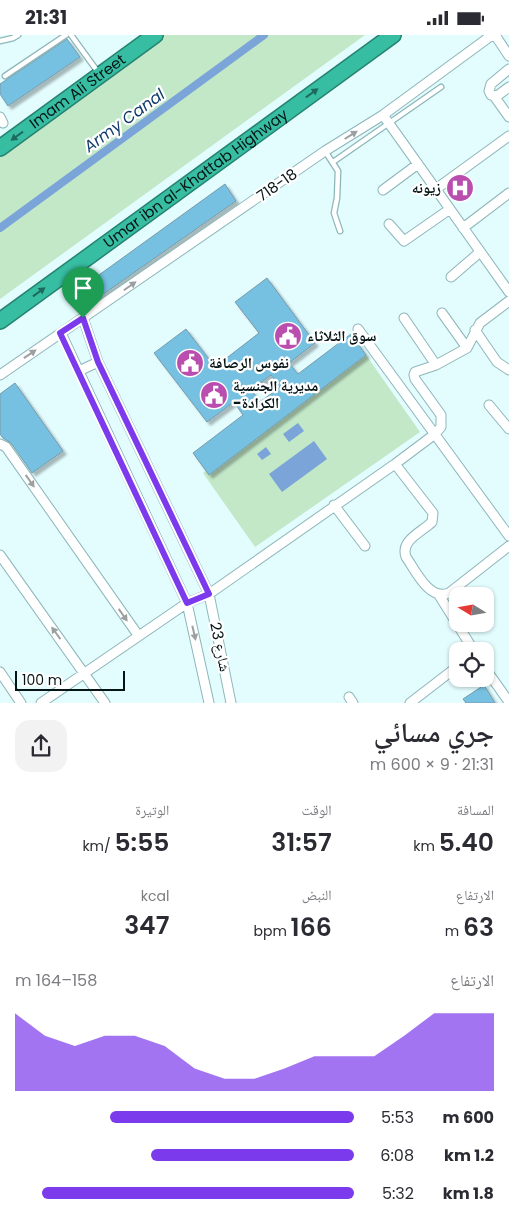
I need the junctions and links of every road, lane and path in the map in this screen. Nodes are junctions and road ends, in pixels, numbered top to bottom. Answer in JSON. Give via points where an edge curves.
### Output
{"nodes":[{"id":1,"x":18,"y":35,"type":"edge"},
{"id":2,"x":66,"y":35,"type":"edge"},
{"id":3,"x":71,"y":35,"type":"edge"},
{"id":4,"x":155,"y":35,"type":"edge"},
{"id":5,"x":393,"y":35,"type":"edge"},
{"id":6,"x":493,"y":35,"type":"edge"},
{"id":7,"x":0,"y":41,"type":"edge"},
{"id":8,"x":509,"y":56,"type":"edge"},
{"id":9,"x":509,"y":69,"type":"edge"},
{"id":10,"x":100,"y":75,"type":"junction"},
{"id":11,"x":4,"y":76,"type":"dead end"},
{"id":12,"x":441,"y":87,"type":"dead end"},
{"id":13,"x":509,"y":87,"type":"edge"},
{"id":14,"x":494,"y":96,"type":"junction"},
{"id":15,"x":383,"y":115,"type":"junction"},
{"id":16,"x":509,"y":117,"type":"edge"},
{"id":17,"x":389,"y":123,"type":"junction"},
{"id":18,"x":509,"y":135,"type":"edge"},
{"id":19,"x":0,"y":148,"type":"edge"},
{"id":20,"x":325,"y":151,"type":"junction"},
{"id":21,"x":333,"y":162,"type":"junction"},
{"id":22,"x":418,"y":163,"type":"junction"},
{"id":23,"x":436,"y":189,"type":"junction"},
{"id":24,"x":384,"y":190,"type":"dead end"},
{"id":25,"x":509,"y":193,"type":"edge"},
{"id":26,"x":450,"y":209,"type":"junction"},
{"id":27,"x":389,"y":224,"type":"dead end"},
{"id":28,"x":464,"y":228,"type":"junction"},
{"id":29,"x":340,"y":231,"type":"dead end"},
{"id":30,"x":480,"y":252,"type":"junction"},
{"id":31,"x":451,"y":277,"type":"dead end"},
{"id":32,"x":509,"y":293,"type":"edge"},
{"id":33,"x":509,"y":301,"type":"edge"},
{"id":34,"x":442,"y":313,"type":"dead end"},
{"id":35,"x":404,"y":317,"type":"dead end"},
{"id":36,"x":83,"y":318,"type":"junction"},
{"id":37,"x":0,"y":321,"type":"edge"},
{"id":38,"x":358,"y":329,"type":"dead end"},
{"id":39,"x":475,"y":330,"type":"junction"},
{"id":40,"x":60,"y":333,"type":"junction"},
{"id":41,"x":467,"y":348,"type":"junction"},
{"id":42,"x":98,"y":362,"type":"junction"},
{"id":43,"x":436,"y":365,"type":"junction"},
{"id":44,"x":509,"y":370,"type":"edge"},
{"id":45,"x":79,"y":371,"type":"junction"},
{"id":46,"x":0,"y":375,"type":"edge"},
{"id":47,"x":489,"y":405,"type":"dead end"},
{"id":48,"x":509,"y":429,"type":"edge"},
{"id":49,"x":435,"y":434,"type":"junction"},
{"id":50,"x":0,"y":444,"type":"edge"},
{"id":51,"x":396,"y":464,"type":"junction"},
{"id":52,"x":334,"y":505,"type":"junction"},
{"id":53,"x":509,"y":536,"type":"edge"},
{"id":54,"x":509,"y":546,"type":"edge"},
{"id":55,"x":364,"y":547,"type":"dead end"},
{"id":56,"x":0,"y":555,"type":"edge"},
{"id":57,"x":209,"y":594,"type":"junction"},
{"id":58,"x":439,"y":595,"type":"junction"},
{"id":59,"x":187,"y":603,"type":"junction"},
{"id":60,"x":138,"y":635,"type":"junction"},
{"id":61,"x":468,"y":642,"type":"edge"},
{"id":62,"x":0,"y":673,"type":"edge"},
{"id":63,"x":84,"y":673,"type":"junction"},
{"id":64,"x":449,"y":673,"type":"edge"},
{"id":65,"x":494,"y":681,"type":"edge"},
{"id":66,"x":414,"y":701,"type":"edge"},
{"id":67,"x":509,"y":702,"type":"edge"},
{"id":68,"x":21,"y":703,"type":"edge"},
{"id":69,"x":41,"y":703,"type":"edge"},
{"id":70,"x":105,"y":703,"type":"edge"},
{"id":71,"x":209,"y":703,"type":"edge"},
{"id":72,"x":231,"y":703,"type":"edge"}],
"edges":[{"from":1,"to":7,"type":"lane"},
{"from":2,"to":11,"type":"lane"},
{"from":3,"to":10,"type":"lane"},
{"from":4,"to":10,"type":"highway","name":"Imam Ali Street"},
{"from":37,"to":5,"type":"highway","name":"Umar ibn al-Khattab Highway","one_way":true},
{"from":6,"to":8,"type":"street"},
{"from":6,"to":15,"type":"street","name":"718-18"},
{"from":9,"to":14,"type":"street","via":[[491,84],[489,91]]},
{"from":10,"to":19,"type":"highway","name":"Imam Ali Street","one_way":true},
{"from":12,"to":17,"type":"lane"},
{"from":13,"to":14,"type":"street"},
{"from":14,"to":16,"type":"street"},
{"from":15,"to":17,"type":"street"},
{"from":20,"to":15,"type":"street","name":"718-18","one_way":true},
{"from":17,"to":21,"type":"lane"},
{"from":17,"to":22,"type":"street"},
{"from":18,"to":23,"type":"street"},
{"from":20,"to":21,"type":"lane"},
{"from":36,"to":20,"type":"street","name":"718-18","one_way":true},
{"from":21,"to":29,"type":"lane","via":[[338,171],[334,213]]},
{"from":22,"to":23,"type":"street"},
{"from":22,"to":24,"type":"street"},
{"from":23,"to":26,"type":"street"},
{"from":25,"to":28,"type":"street"},
{"from":26,"to":27,"type":"street","via":[[404,241]]},
{"from":26,"to":28,"type":"street"},
{"from":28,"to":30,"type":"street"},
{"from":30,"to":31,"type":"street"},
{"from":30,"to":32,"type":"street"},
{"from":33,"to":39,"type":"street"},
{"from":34,"to":41,"type":"street"},
{"from":35,"to":43,"type":"street"},
{"from":36,"to":40,"type":"street","name":"718-18"},
{"from":36,"to":42,"type":"street","name":"شارع 23"},
{"from":38,"to":49,"type":"street"},
{"from":39,"to":41,"type":"street"},
{"from":39,"to":44,"type":"street","via":[[497,362]]},
{"from":40,"to":45,"type":"street","name":"شارع 23"},
{"from":46,"to":40,"type":"street","name":"718-18","one_way":true},
{"from":41,"to":43,"type":"street"},
{"from":42,"to":45,"type":"street"},
{"from":42,"to":57,"type":"street","name":"شارع 23"},
{"from":43,"to":49,"type":"street","via":[[414,375],[441,415],[441,427]]},
{"from":45,"to":59,"type":"street","name":"شارع 23"},
{"from":47,"to":48,"type":"street"},
{"from":49,"to":51,"type":"street"},
{"from":49,"to":53,"type":"street"},
{"from":50,"to":60,"type":"street","one_way":true,"via":[[6,447]]},
{"from":51,"to":52,"type":"street"},
{"from":51,"to":58,"type":"street","via":[[433,513],[432,523],[408,541],[404,551],[430,589]]},
{"from":52,"to":55,"type":"street"},
{"from":52,"to":57,"type":"street"},
{"from":54,"to":58,"type":"street","via":[[452,591]]},
{"from":63,"to":56,"type":"street","one_way":true},
{"from":57,"to":59,"type":"street"},
{"from":57,"to":72,"type":"street","name":"شارع 23"},
{"from":58,"to":61,"type":"street"},
{"from":59,"to":60,"type":"street"},
{"from":59,"to":71,"type":"street","name":"شارع 23","one_way":true},
{"from":60,"to":63,"type":"street"},
{"from":62,"to":68,"type":"street"},
{"from":63,"to":69,"type":"street"},
{"from":63,"to":70,"type":"street"},
{"from":64,"to":66,"type":"street"},
{"from":65,"to":67,"type":"street"}]}
